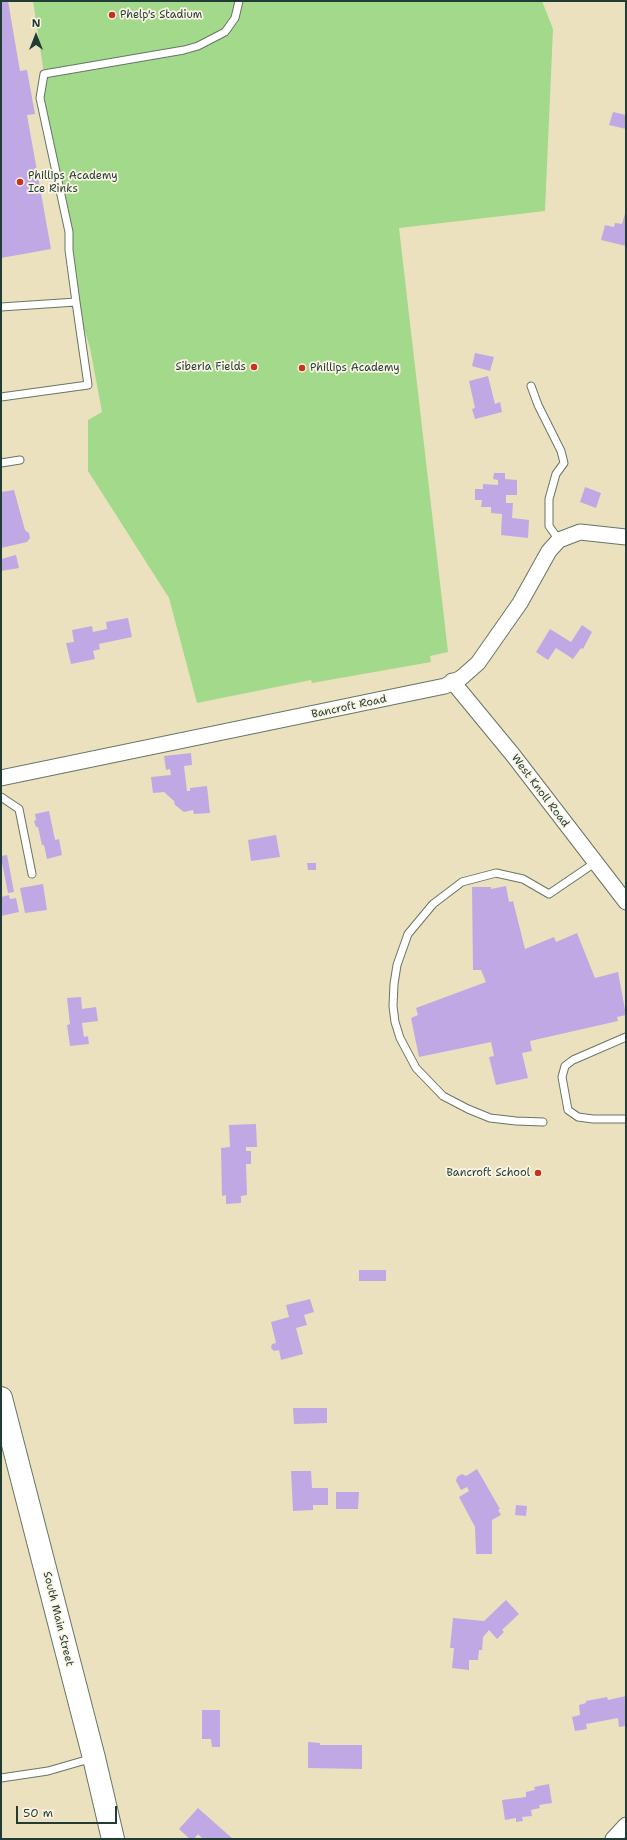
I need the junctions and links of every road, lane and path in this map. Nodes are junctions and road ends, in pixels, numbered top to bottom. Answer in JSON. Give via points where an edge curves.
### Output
{"nodes":[{"id":1,"x":239,"y":1,"type":"edge"},
{"id":2,"x":76,"y":302,"type":"junction"},
{"id":3,"x":1,"y":307,"type":"edge"},
{"id":4,"x":531,"y":386,"type":"dead end"},
{"id":5,"x":1,"y":397,"type":"edge"},
{"id":6,"x":20,"y":460,"type":"dead end"},
{"id":7,"x":1,"y":463,"type":"edge"},
{"id":8,"x":626,"y":537,"type":"edge"},
{"id":9,"x":559,"y":540,"type":"junction"},
{"id":10,"x":452,"y":681,"type":"junction"},
{"id":11,"x":1,"y":778,"type":"edge"},
{"id":12,"x":1,"y":796,"type":"edge"},
{"id":13,"x":596,"y":862,"type":"junction"},
{"id":14,"x":32,"y":874,"type":"dead end"},
{"id":15,"x":626,"y":902,"type":"edge"},
{"id":16,"x":626,"y":1037,"type":"edge"},
{"id":17,"x":626,"y":1119,"type":"edge"},
{"id":18,"x":543,"y":1122,"type":"dead end"},
{"id":19,"x":1,"y":1398,"type":"edge"},
{"id":20,"x":94,"y":1758,"type":"junction"},
{"id":21,"x":1,"y":1778,"type":"edge"},
{"id":22,"x":626,"y":1825,"type":"edge"},
{"id":23,"x":113,"y":1839,"type":"edge"},
{"id":24,"x":613,"y":1839,"type":"edge"}],
"edges":[{"from":1,"to":2,"type":"lane","via":[[235,18],[225,32],[198,46],[44,74],[40,98],[69,232]]},
{"from":2,"to":3,"type":"lane"},
{"from":2,"to":5,"type":"lane","via":[[88,385]]},
{"from":4,"to":9,"type":"lane","via":[[564,463],[556,474],[549,499],[549,526]]},
{"from":6,"to":7,"type":"lane"},
{"from":8,"to":9,"type":"street","name":"Bancroft Road","via":[[580,532]]},
{"from":9,"to":10,"type":"street","name":"Bancroft Road","via":[[548,550],[520,603],[478,664],[461,678]]},
{"from":10,"to":11,"type":"street","name":"Bancroft Road","via":[[445,686],[386,699]]},
{"from":10,"to":13,"type":"street","name":"West Knoll Road","via":[[514,755]]},
{"from":12,"to":14,"type":"lane","via":[[18,809]]},
{"from":13,"to":15,"type":"street","name":"West Knoll Road"},
{"from":13,"to":18,"type":"lane","via":[[548,894],[523,879],[496,873],[462,882],[433,904],[408,934],[397,965],[393,998],[395,1022],[402,1044],[416,1068],[443,1096],[468,1109],[490,1118]]},
{"from":16,"to":17,"type":"lane","via":[[573,1060],[564,1066],[562,1077],[568,1110],[578,1117]]},
{"from":19,"to":20,"type":"main road","name":"South Main Street"},
{"from":20,"to":21,"type":"lane","via":[[48,1771]]},
{"from":20,"to":23,"type":"main road","name":"South Main Street"},
{"from":22,"to":24,"type":"street"}]}
